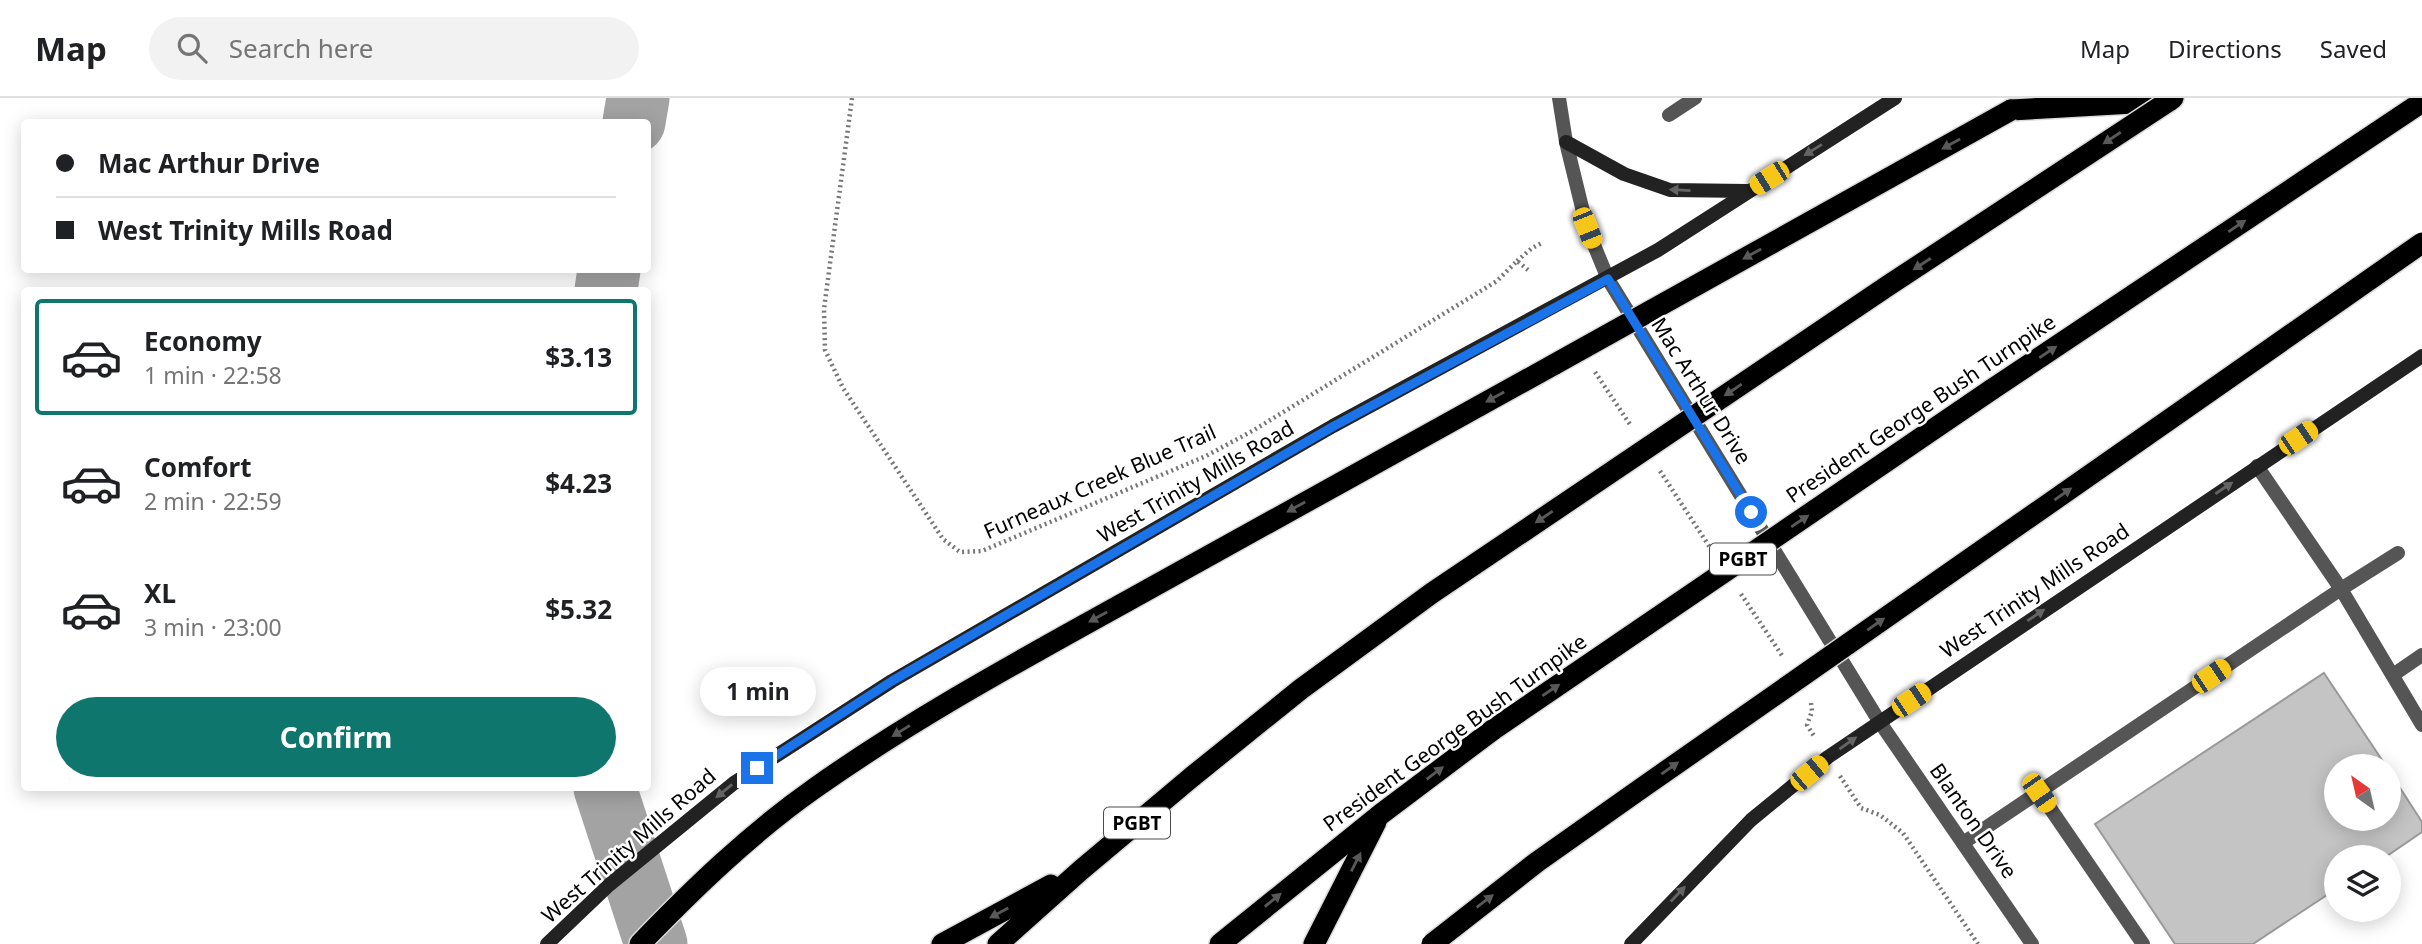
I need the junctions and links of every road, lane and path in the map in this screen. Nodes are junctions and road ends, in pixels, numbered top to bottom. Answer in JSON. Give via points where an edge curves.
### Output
{"nodes":[{"id":1,"x":852,"y":98,"type":"edge"},
{"id":2,"x":1559,"y":98,"type":"edge"},
{"id":3,"x":1695,"y":98,"type":"edge"},
{"id":4,"x":1895,"y":98,"type":"edge"},
{"id":5,"x":2171,"y":99,"type":"edge"},
{"id":6,"x":2422,"y":102,"type":"edge"},
{"id":7,"x":1669,"y":115,"type":"dead end"},
{"id":8,"x":1566,"y":142,"type":"junction"},
{"id":9,"x":1748,"y":191,"type":"junction"},
{"id":10,"x":1542,"y":243,"type":"dead end"},
{"id":11,"x":2422,"y":243,"type":"edge"},
{"id":12,"x":1517,"y":261,"type":"junction"},
{"id":13,"x":1528,"y":270,"type":"dead end"},
{"id":14,"x":1608,"y":279,"type":"junction"},
{"id":15,"x":2422,"y":356,"type":"edge"},
{"id":16,"x":1592,"y":367,"type":"dead end"},
{"id":17,"x":1637,"y":436,"type":"dead end"},
{"id":18,"x":2257,"y":466,"type":"junction"},
{"id":19,"x":1660,"y":470,"type":"dead end"},
{"id":20,"x":1713,"y":551,"type":"dead end"},
{"id":21,"x":2398,"y":553,"type":"dead end"},
{"id":22,"x":1735,"y":585,"type":"dead end"},
{"id":23,"x":2341,"y":589,"type":"junction"},
{"id":24,"x":2422,"y":655,"type":"edge"},
{"id":25,"x":1788,"y":666,"type":"dead end"},
{"id":26,"x":2393,"y":675,"type":"junction"},
{"id":27,"x":1811,"y":700,"type":"dead end"},
{"id":28,"x":1879,"y":722,"type":"junction"},
{"id":29,"x":1807,"y":725,"type":"dead end"},
{"id":30,"x":2422,"y":725,"type":"edge"},
{"id":31,"x":2039,"y":793,"type":"junction"},
{"id":32,"x":1861,"y":808,"type":"dead end"},
{"id":33,"x":1381,"y":814,"type":"junction"},
{"id":34,"x":1964,"y":843,"type":"junction"},
{"id":35,"x":1081,"y":870,"type":"junction"},
{"id":36,"x":547,"y":944,"type":"edge"},
{"id":37,"x":640,"y":944,"type":"edge"},
{"id":38,"x":942,"y":944,"type":"edge"},
{"id":39,"x":998,"y":944,"type":"edge"},
{"id":40,"x":1220,"y":944,"type":"edge"},
{"id":41,"x":1314,"y":944,"type":"edge"},
{"id":42,"x":1432,"y":944,"type":"edge"},
{"id":43,"x":1632,"y":944,"type":"edge"},
{"id":44,"x":1978,"y":944,"type":"edge"},
{"id":45,"x":2032,"y":944,"type":"edge"},
{"id":46,"x":2143,"y":944,"type":"edge"}],
"edges":[{"from":1,"to":12,"type":"path","name":"Furneaux Creek Blue Trail","via":[[824,309],[825,350],[843,388],[943,539],[960,552],[982,551],[1206,456],[1497,281]]},
{"from":2,"to":8,"type":"street","name":"Mac Arthur Drive"},
{"from":3,"to":7,"type":"street"},
{"from":4,"to":9,"type":"main road","name":"West Trinity Mills Road","one_way":true},
{"from":5,"to":35,"type":"highway","number":"PGBT","one_way":true,"bridge":true,"via":[[1432,593],[1301,689]]},
{"from":5,"to":37,"type":"highway","one_way":true,"bridge":true,"via":[[2011,110],[897,733],[814,789],[738,849]]},
{"from":33,"to":6,"type":"highway","name":"President George Bush Turnpike","number":"PGBT","one_way":true,"bridge":true,"via":[[1494,729]]},
{"from":9,"to":8,"type":"main road","one_way":true,"via":[[1670,190],[1624,174]]},
{"from":8,"to":14,"type":"street","name":"Mac Arthur Drive","via":[[1587,228]]},
{"from":9,"to":14,"type":"main road","name":"West Trinity Mills Road"},
{"from":10,"to":12,"type":"path","name":"Furneaux Creek Blue Trail"},
{"from":42,"to":11,"type":"highway","one_way":true,"bridge":true,"via":[[1537,862]]},
{"from":12,"to":13,"type":"path"},
{"from":14,"to":28,"type":"street","name":"Mac Arthur Drive"},
{"from":14,"to":36,"type":"main road","name":"West Trinity Mills Road","one_way":true,"via":[[1334,426],[892,681],[734,783],[609,886]]},
{"from":15,"to":18,"type":"main road","name":"West Trinity Mills Road"},
{"from":16,"to":17,"type":"path"},
{"from":18,"to":23,"type":"street"},
{"from":28,"to":18,"type":"main road","name":"West Trinity Mills Road","one_way":true},
{"from":19,"to":20,"type":"path"},
{"from":21,"to":23,"type":"street"},
{"from":22,"to":25,"type":"path"},
{"from":23,"to":26,"type":"street"},
{"from":23,"to":31,"type":"street"},
{"from":24,"to":26,"type":"street"},
{"from":26,"to":30,"type":"street"},
{"from":27,"to":29,"type":"path"},
{"from":28,"to":34,"type":"street","name":"Blanton Drive"},
{"from":43,"to":28,"type":"main road","name":"West Trinity Mills Road","one_way":true,"via":[[1751,820]]},
{"from":31,"to":34,"type":"street"},
{"from":31,"to":46,"type":"street"},
{"from":32,"to":44,"type":"path","via":[[1880,815],[1903,833]]},
{"from":40,"to":33,"type":"highway","name":"President George Bush Turnpike","number":"PGBT","one_way":true},
{"from":41,"to":33,"type":"highway","one_way":true},
{"from":34,"to":45,"type":"street","name":"Blanton Drive"},
{"from":35,"to":38,"type":"highway","one_way":true},
{"from":35,"to":39,"type":"highway","number":"PGBT"}]}
